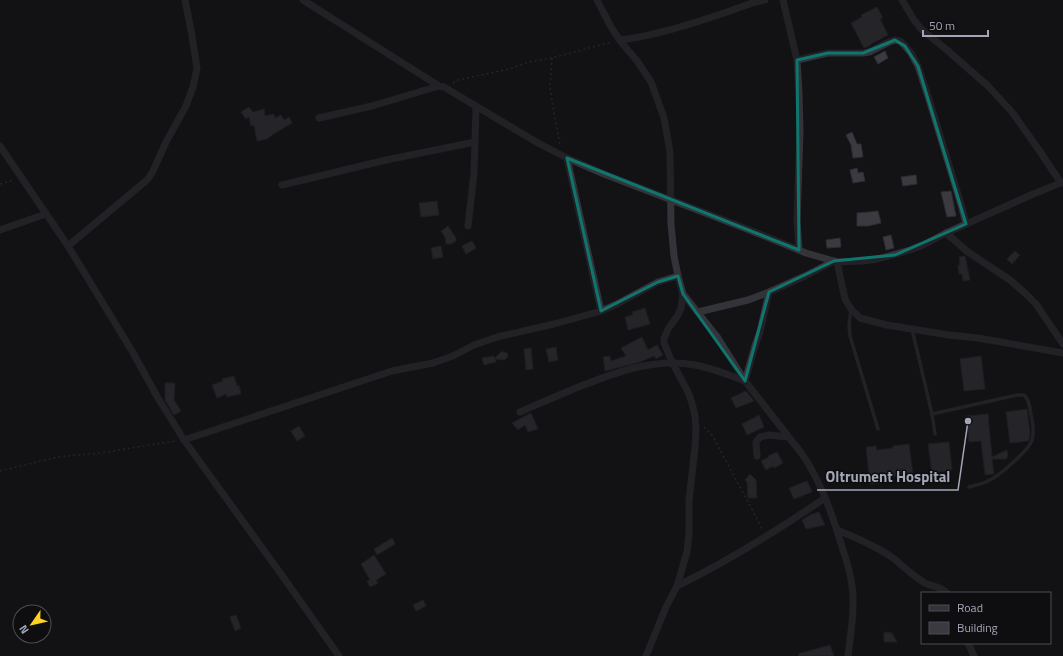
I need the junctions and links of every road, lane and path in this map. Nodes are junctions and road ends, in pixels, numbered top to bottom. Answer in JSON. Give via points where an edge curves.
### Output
{"nodes":[{"id":1,"x":185,"y":0,"type":"edge"},
{"id":2,"x":303,"y":0,"type":"edge"},
{"id":3,"x":597,"y":0,"type":"edge"},
{"id":4,"x":765,"y":0,"type":"edge"},
{"id":5,"x":783,"y":0,"type":"edge"},
{"id":6,"x":902,"y":0,"type":"edge"},
{"id":7,"x":620,"y":40,"type":"junction"},
{"id":8,"x":552,"y":58,"type":"junction"},
{"id":9,"x":797,"y":60,"type":"junction"},
{"id":10,"x":441,"y":86,"type":"junction"},
{"id":11,"x":476,"y":107,"type":"junction"},
{"id":12,"x":319,"y":118,"type":"dead end"},
{"id":13,"x":475,"y":142,"type":"junction"},
{"id":14,"x":0,"y":146,"type":"edge"},
{"id":15,"x":564,"y":157,"type":"junction"},
{"id":16,"x":22,"y":178,"type":"junction"},
{"id":17,"x":1062,"y":182,"type":"edge"},
{"id":18,"x":0,"y":184,"type":"edge"},
{"id":19,"x":282,"y":185,"type":"dead end"},
{"id":20,"x":671,"y":200,"type":"junction"},
{"id":21,"x":46,"y":214,"type":"junction"},
{"id":22,"x":966,"y":224,"type":"junction"},
{"id":23,"x":468,"y":226,"type":"dead end"},
{"id":24,"x":0,"y":230,"type":"edge"},
{"id":25,"x":946,"y":233,"type":"junction"},
{"id":26,"x":68,"y":246,"type":"junction"},
{"id":27,"x":799,"y":250,"type":"junction"},
{"id":28,"x":836,"y":262,"type":"junction"},
{"id":29,"x":678,"y":276,"type":"junction"},
{"id":30,"x":769,"y":292,"type":"junction"},
{"id":31,"x":683,"y":294,"type":"junction"},
{"id":32,"x":851,"y":309,"type":"junction"},
{"id":33,"x":601,"y":311,"type":"junction"},
{"id":34,"x":698,"y":312,"type":"junction"},
{"id":35,"x":912,"y":329,"type":"junction"},
{"id":36,"x":1063,"y":344,"type":"edge"},
{"id":37,"x":1063,"y":353,"type":"edge"},
{"id":38,"x":672,"y":362,"type":"junction"},
{"id":39,"x":745,"y":381,"type":"junction"},
{"id":40,"x":520,"y":412,"type":"dead end"},
{"id":41,"x":932,"y":414,"type":"junction"},
{"id":42,"x":704,"y":426,"type":"dead end"},
{"id":43,"x":878,"y":428,"type":"dead end"},
{"id":44,"x":936,"y":434,"type":"dead end"},
{"id":45,"x":788,"y":437,"type":"junction"},
{"id":46,"x":184,"y":440,"type":"junction"},
{"id":47,"x":757,"y":456,"type":"dead end"},
{"id":48,"x":0,"y":471,"type":"edge"},
{"id":49,"x":969,"y":487,"type":"dead end"},
{"id":50,"x":825,"y":498,"type":"junction"},
{"id":51,"x":837,"y":530,"type":"junction"},
{"id":52,"x":765,"y":536,"type":"junction"},
{"id":53,"x":677,"y":586,"type":"junction"},
{"id":54,"x":946,"y":592,"type":"edge"},
{"id":55,"x":968,"y":644,"type":"edge"},
{"id":56,"x":339,"y":656,"type":"edge"},
{"id":57,"x":646,"y":656,"type":"edge"},
{"id":58,"x":848,"y":656,"type":"edge"},
{"id":59,"x":974,"y":656,"type":"edge"}],
"edges":[{"from":1,"to":26,"type":"street","via":[[197,68],[186,106],[148,179]]},
{"from":2,"to":10,"type":"street"},
{"from":3,"to":7,"type":"street"},
{"from":4,"to":7,"type":"street","via":[[677,28]]},
{"from":5,"to":9,"type":"street"},
{"from":6,"to":17,"type":"street","via":[[921,28],[988,86],[1012,112]]},
{"from":7,"to":8,"type":"path"},
{"from":7,"to":20,"type":"street","via":[[651,82],[664,118],[670,152]]},
{"from":8,"to":10,"type":"path"},
{"from":8,"to":15,"type":"path","via":[[552,107]]},
{"from":9,"to":22,"type":"street","via":[[828,54],[864,53],[894,40],[900,41],[918,66]]},
{"from":9,"to":27,"type":"street","via":[[800,131],[796,221]]},
{"from":10,"to":11,"type":"street"},
{"from":10,"to":12,"type":"street"},
{"from":11,"to":13,"type":"street"},
{"from":11,"to":15,"type":"street"},
{"from":13,"to":19,"type":"street"},
{"from":13,"to":23,"type":"street"},
{"from":14,"to":16,"type":"street"},
{"from":15,"to":20,"type":"street"},
{"from":15,"to":33,"type":"street"},
{"from":16,"to":18,"type":"path"},
{"from":16,"to":21,"type":"street"},
{"from":17,"to":22,"type":"street"},
{"from":20,"to":27,"type":"street"},
{"from":20,"to":29,"type":"street","via":[[671,224]]},
{"from":21,"to":24,"type":"street"},
{"from":21,"to":26,"type":"street"},
{"from":22,"to":25,"type":"street"},
{"from":25,"to":28,"type":"street","via":[[895,255],[862,261]]},
{"from":25,"to":36,"type":"street","via":[[1026,294],[1036,304]]},
{"from":26,"to":46,"type":"street"},
{"from":27,"to":28,"type":"street"},
{"from":28,"to":30,"type":"street"},
{"from":28,"to":32,"type":"street","via":[[845,299]]},
{"from":29,"to":31,"type":"street"},
{"from":29,"to":33,"type":"street","via":[[658,282]]},
{"from":30,"to":34,"type":"street","via":[[748,300]]},
{"from":30,"to":39,"type":"street"},
{"from":31,"to":34,"type":"street"},
{"from":31,"to":38,"type":"street","via":[[681,308],[664,339]]},
{"from":32,"to":35,"type":"street","via":[[860,318]]},
{"from":32,"to":43,"type":"lane","via":[[850,336]]},
{"from":33,"to":46,"type":"street","via":[[497,337],[432,363],[392,371]]},
{"from":34,"to":39,"type":"street"},
{"from":35,"to":37,"type":"street"},
{"from":35,"to":41,"type":"lane"},
{"from":38,"to":39,"type":"street","via":[[695,365]]},
{"from":38,"to":40,"type":"street","via":[[648,364],[602,378]]},
{"from":38,"to":53,"type":"street","via":[[692,403],[696,430],[687,552]]},
{"from":39,"to":45,"type":"street"},
{"from":41,"to":44,"type":"lane"},
{"from":41,"to":49,"type":"lane","via":[[1017,395],[1026,397],[1032,417],[1030,443],[1000,474],[983,484]]},
{"from":42,"to":52,"type":"path","via":[[712,435]]},
{"from":45,"to":47,"type":"street","via":[[760,437],[756,442]]},
{"from":45,"to":50,"type":"street","via":[[809,464]]},
{"from":46,"to":48,"type":"path","via":[[58,457]]},
{"from":46,"to":56,"type":"street"},
{"from":50,"to":51,"type":"street"},
{"from":50,"to":52,"type":"street"},
{"from":51,"to":54,"type":"street","via":[[874,546],[923,582]]},
{"from":51,"to":58,"type":"street","via":[[849,570],[853,598]]},
{"from":52,"to":53,"type":"street","via":[[732,558]]},
{"from":53,"to":57,"type":"street"},
{"from":55,"to":59,"type":"street"}]}
